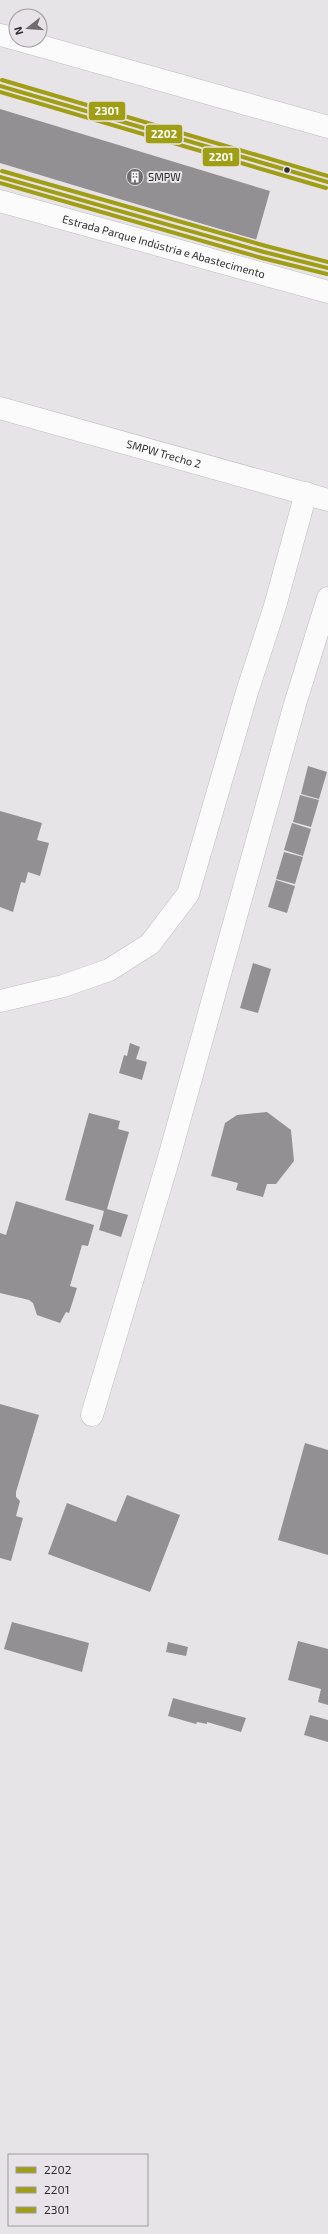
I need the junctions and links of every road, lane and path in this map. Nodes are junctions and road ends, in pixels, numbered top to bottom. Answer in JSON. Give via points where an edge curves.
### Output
{"nodes":[{"id":1,"x":47,"y":48,"type":"edge"},
{"id":2,"x":0,"y":86,"type":"edge"},
{"id":3,"x":328,"y":127,"type":"edge"},
{"id":4,"x":0,"y":177,"type":"edge"},
{"id":5,"x":328,"y":182,"type":"edge"},
{"id":6,"x":0,"y":200,"type":"edge"},
{"id":7,"x":328,"y":268,"type":"edge"},
{"id":8,"x":328,"y":292,"type":"edge"},
{"id":9,"x":0,"y":408,"type":"edge"},
{"id":10,"x":306,"y":493,"type":"junction"},
{"id":11,"x":328,"y":500,"type":"edge"},
{"id":12,"x":328,"y":598,"type":"edge"},
{"id":13,"x":0,"y":1001,"type":"edge"},
{"id":14,"x":92,"y":1415,"type":"dead end"}],
"edges":[{"from":1,"to":3,"type":"main road"},
{"from":2,"to":5,"type":"lane"},
{"from":4,"to":7,"type":"lane"},
{"from":6,"to":8,"type":"main road","name":"Estrada Parque Indústria e Abastecimento"},
{"from":9,"to":10,"type":"main road","name":"SMPW Trecho 2"},
{"from":10,"to":11,"type":"main road","name":"SMPW Trecho 2"},
{"from":10,"to":13,"type":"main road","via":[[275,606],[188,894],[150,944],[109,970],[63,986]]},
{"from":12,"to":14,"type":"main road","via":[[293,712],[168,1161]]}]}
